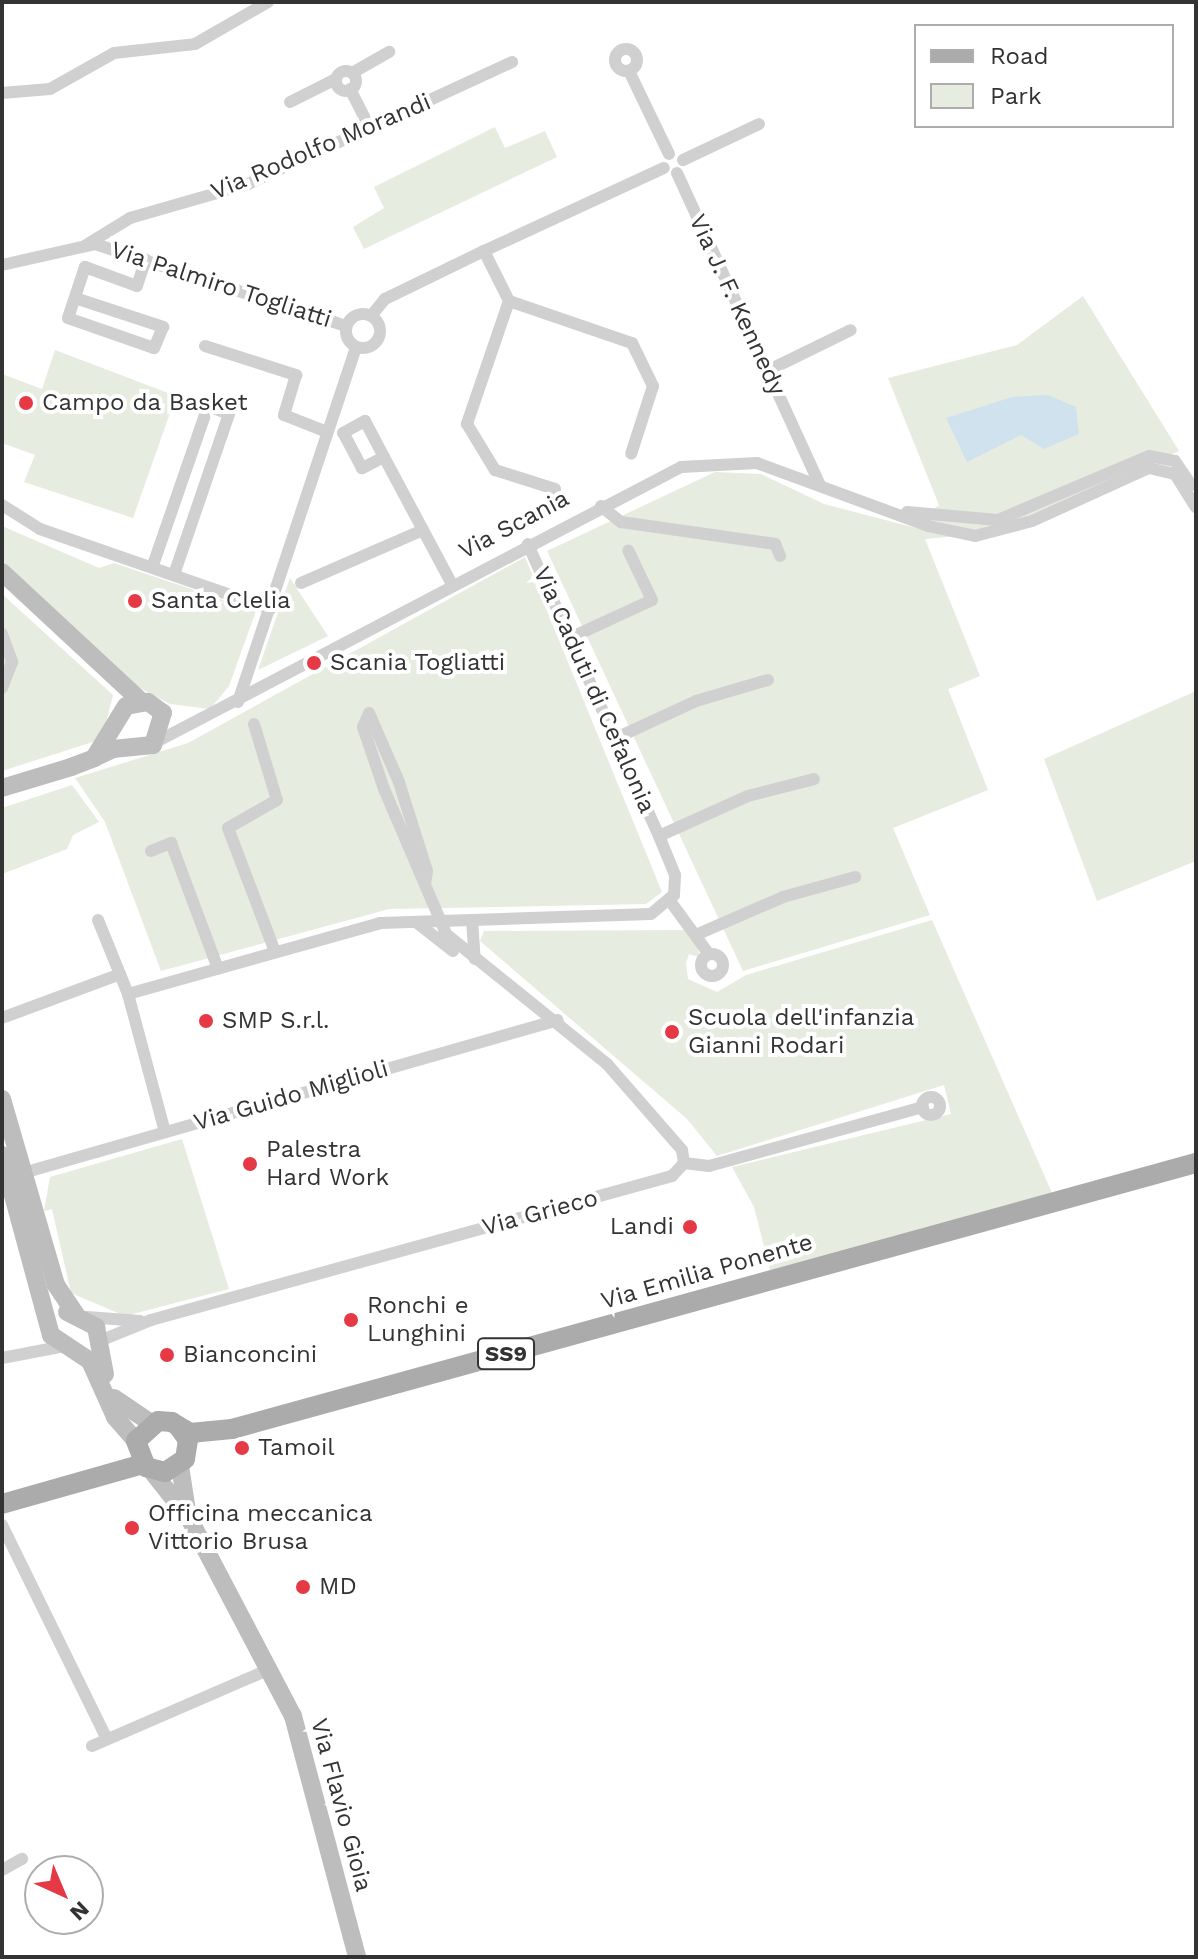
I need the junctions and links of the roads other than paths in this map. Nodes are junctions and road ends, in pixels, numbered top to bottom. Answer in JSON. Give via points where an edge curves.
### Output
{"nodes":[{"id":1,"x":268,"y":2,"type":"edge"},
{"id":2,"x":389,"y":52,"type":"dead end"},
{"id":3,"x":512,"y":62,"type":"dead end"},
{"id":4,"x":629,"y":71,"type":"dead end"},
{"id":5,"x":352,"y":73,"type":"junction"},
{"id":6,"x":336,"y":79,"type":"junction"},
{"id":7,"x":350,"y":89,"type":"junction"},
{"id":8,"x":2,"y":93,"type":"edge"},
{"id":9,"x":290,"y":102,"type":"dead end"},
{"id":10,"x":759,"y":124,"type":"dead end"},
{"id":11,"x":370,"y":128,"type":"junction"},
{"id":12,"x":669,"y":154,"type":"junction"},
{"id":13,"x":683,"y":160,"type":"junction"},
{"id":14,"x":664,"y":168,"type":"junction"},
{"id":15,"x":677,"y":173,"type":"junction"},
{"id":16,"x":86,"y":245,"type":"junction"},
{"id":17,"x":484,"y":251,"type":"junction"},
{"id":18,"x":146,"y":259,"type":"junction"},
{"id":19,"x":2,"y":265,"type":"edge"},
{"id":20,"x":75,"y":298,"type":"junction"},
{"id":21,"x":509,"y":301,"type":"junction"},
{"id":22,"x":371,"y":316,"type":"junction"},
{"id":23,"x":346,"y":326,"type":"junction"},
{"id":24,"x":851,"y":330,"type":"dead end"},
{"id":25,"x":205,"y":346,"type":"dead end"},
{"id":26,"x":356,"y":347,"type":"junction"},
{"id":27,"x":767,"y":371,"type":"junction"},
{"id":28,"x":327,"y":432,"type":"junction"},
{"id":29,"x":798,"y":437,"type":"junction"},
{"id":30,"x":631,"y":454,"type":"dead end"},
{"id":31,"x":384,"y":457,"type":"dead end"},
{"id":32,"x":796,"y":476,"type":"junction"},
{"id":33,"x":820,"y":485,"type":"junction"},
{"id":34,"x":555,"y":489,"type":"dead end"},
{"id":35,"x":1196,"y":495,"type":"edge"},
{"id":36,"x":2,"y":505,"type":"edge"},
{"id":37,"x":601,"y":506,"type":"junction"},
{"id":38,"x":876,"y":506,"type":"junction"},
{"id":39,"x":1196,"y":507,"type":"edge"},
{"id":40,"x":423,"y":530,"type":"junction"},
{"id":41,"x":528,"y":544,"type":"junction"},
{"id":42,"x":628,"y":550,"type":"dead end"},
{"id":43,"x":780,"y":556,"type":"dead end"},
{"id":44,"x":153,"y":565,"type":"junction"},
{"id":45,"x":2,"y":572,"type":"edge"},
{"id":46,"x":175,"y":572,"type":"junction"},
{"id":47,"x":301,"y":583,"type":"dead end"},
{"id":48,"x":453,"y":586,"type":"junction"},
{"id":49,"x":271,"y":609,"type":"junction"},
{"id":50,"x":2,"y":634,"type":"edge"},
{"id":51,"x":572,"y":637,"type":"junction"},
{"id":52,"x":768,"y":680,"type":"dead end"},
{"id":53,"x":118,"y":683,"type":"junction"},
{"id":54,"x":2,"y":688,"type":"edge"},
{"id":55,"x":141,"y":701,"type":"junction"},
{"id":56,"x":238,"y":702,"type":"junction"},
{"id":57,"x":163,"y":713,"type":"junction"},
{"id":58,"x":118,"y":719,"type":"junction"},
{"id":59,"x":192,"y":720,"type":"junction"},
{"id":60,"x":254,"y":724,"type":"dead end"},
{"id":61,"x":616,"y":738,"type":"junction"},
{"id":62,"x":158,"y":741,"type":"junction"},
{"id":63,"x":128,"y":745,"type":"junction"},
{"id":64,"x":94,"y":758,"type":"junction"},
{"id":65,"x":814,"y":779,"type":"dead end"},
{"id":66,"x":2,"y":788,"type":"edge"},
{"id":67,"x":659,"y":836,"type":"junction"},
{"id":68,"x":151,"y":851,"type":"dead end"},
{"id":69,"x":855,"y":877,"type":"dead end"},
{"id":70,"x":425,"y":884,"type":"junction"},
{"id":71,"x":670,"y":901,"type":"junction"},
{"id":72,"x":98,"y":920,"type":"dead end"},
{"id":73,"x":472,"y":920,"type":"junction"},
{"id":74,"x":440,"y":921,"type":"junction"},
{"id":75,"x":416,"y":922,"type":"junction"},
{"id":76,"x":698,"y":934,"type":"junction"},
{"id":77,"x":275,"y":952,"type":"junction"},
{"id":78,"x":709,"y":954,"type":"dead end"},
{"id":79,"x":475,"y":959,"type":"junction"},
{"id":80,"x":218,"y":969,"type":"junction"},
{"id":81,"x":120,"y":974,"type":"junction"},
{"id":82,"x":128,"y":994,"type":"junction"},
{"id":83,"x":2,"y":1018,"type":"edge"},
{"id":84,"x":558,"y":1020,"type":"junction"},
{"id":85,"x":2,"y":1099,"type":"edge"},
{"id":86,"x":923,"y":1107,"type":"dead end"},
{"id":87,"x":165,"y":1132,"type":"junction"},
{"id":88,"x":2,"y":1155,"type":"edge"},
{"id":89,"x":684,"y":1163,"type":"junction"},
{"id":90,"x":1196,"y":1163,"type":"edge"},
{"id":91,"x":16,"y":1175,"type":"junction"},
{"id":92,"x":77,"y":1315,"type":"junction"},
{"id":93,"x":151,"y":1320,"type":"junction"},
{"id":94,"x":50,"y":1330,"type":"junction"},
{"id":95,"x":82,"y":1347,"type":"junction"},
{"id":96,"x":17,"y":1354,"type":"junction"},
{"id":97,"x":2,"y":1358,"type":"edge"},
{"id":98,"x":151,"y":1423,"type":"junction"},
{"id":99,"x":178,"y":1426,"type":"junction"},
{"id":100,"x":232,"y":1429,"type":"junction"},
{"id":101,"x":139,"y":1458,"type":"junction"},
{"id":102,"x":184,"y":1458,"type":"junction"},
{"id":103,"x":2,"y":1496,"type":"edge"},
{"id":104,"x":2,"y":1504,"type":"edge"},
{"id":105,"x":189,"y":1518,"type":"junction"},
{"id":106,"x":2,"y":1525,"type":"edge"},
{"id":107,"x":270,"y":1669,"type":"junction"},
{"id":108,"x":107,"y":1739,"type":"junction"},
{"id":109,"x":92,"y":1746,"type":"dead end"},
{"id":110,"x":22,"y":1859,"type":"dead end"},
{"id":111,"x":2,"y":1870,"type":"edge"},
{"id":112,"x":357,"y":1957,"type":"edge"}],
"edges":[{"from":1,"to":8,"type":"street","via":[[195,44],[114,53],[50,89]]},
{"from":2,"to":5,"type":"street"},
{"from":3,"to":11,"type":"street","name":"Via Rodolfo Morandi"},
{"from":4,"to":12,"type":"street"},
{"from":5,"to":6,"type":"street"},
{"from":5,"to":7,"type":"street"},
{"from":6,"to":7,"type":"street"},
{"from":6,"to":9,"type":"street"},
{"from":7,"to":11,"type":"street"},
{"from":10,"to":13,"type":"street"},
{"from":11,"to":16,"type":"street","name":"Via Rodolfo Morandi","via":[[248,184],[130,218]]},
{"from":12,"to":13,"type":"street"},
{"from":12,"to":14,"type":"street"},
{"from":13,"to":15,"type":"street"},
{"from":14,"to":15,"type":"street"},
{"from":14,"to":17,"type":"street"},
{"from":15,"to":27,"type":"street","name":"Via J. F. Kennedy"},
{"from":16,"to":18,"type":"street","name":"Via Palmiro Togliatti"},
{"from":16,"to":19,"type":"street","name":"Via Palmiro Togliatti"},
{"from":17,"to":21,"type":"street"},
{"from":17,"to":22,"type":"street","via":[[385,299]]},
{"from":18,"to":20,"type":"street","via":[[137,286],[85,267]]},
{"from":18,"to":23,"type":"street","name":"Via Palmiro Togliatti"},
{"from":20,"to":20,"type":"street","via":[[68,318],[154,348],[163,327]]},
{"from":21,"to":30,"type":"street","via":[[632,343],[653,386]]},
{"from":21,"to":34,"type":"street","via":[[467,424],[495,470]]},
{"from":22,"to":23,"type":"street","via":[[355,316]]},
{"from":22,"to":26,"type":"street","name":"Via Palmiro Togliatti","via":[[378,338]]},
{"from":23,"to":26,"type":"street"},
{"from":24,"to":27,"type":"street"},
{"from":25,"to":28,"type":"street","via":[[296,375],[284,415]]},
{"from":26,"to":28,"type":"street","name":"Via Palmiro Togliatti"},
{"from":27,"to":29,"type":"street","name":"Via J. F. Kennedy"},
{"from":28,"to":49,"type":"street","name":"Via Palmiro Togliatti"},
{"from":29,"to":32,"type":"street"},
{"from":29,"to":33,"type":"street","name":"Via J. F. Kennedy"},
{"from":31,"to":40,"type":"street"},
{"from":32,"to":33,"type":"street","name":"Via Scania"},
{"from":32,"to":37,"type":"street","name":"Via Scania","via":[[757,463],[704,462]]},
{"from":33,"to":38,"type":"street","name":"Via Scania"},
{"from":35,"to":38,"type":"street","name":"Via Scania","via":[[1181,466],[1158,455],[987,523]]},
{"from":36,"to":44,"type":"street","via":[[40,529]]},
{"from":37,"to":41,"type":"street","name":"Via Scania"},
{"from":37,"to":43,"type":"street","via":[[621,522],[775,544]]},
{"from":38,"to":39,"type":"street","name":"Via Scania","via":[[956,534],[986,536],[1155,467],[1175,474]]},
{"from":40,"to":47,"type":"street"},
{"from":40,"to":48,"type":"street"},
{"from":41,"to":48,"type":"street","name":"Via Scania"},
{"from":41,"to":51,"type":"street","name":"Via Caduti di Cefalonia"},
{"from":42,"to":51,"type":"street","via":[[652,600]]},
{"from":44,"to":46,"type":"street"},
{"from":44,"to":46,"type":"street","via":[[208,406],[229,414]]},
{"from":45,"to":53,"type":"main road"},
{"from":46,"to":49,"type":"street"},
{"from":48,"to":56,"type":"street","name":"Via Scania"},
{"from":49,"to":56,"type":"street","name":"Via Palmiro Togliatti"},
{"from":50,"to":54,"type":"street","via":[[12,662]]},
{"from":51,"to":61,"type":"street","name":"Via Caduti di Cefalonia"},
{"from":52,"to":61,"type":"street","via":[[696,701]]},
{"from":53,"to":55,"type":"main road"},
{"from":53,"to":58,"type":"main road"},
{"from":55,"to":57,"type":"main road"},
{"from":55,"to":58,"type":"main road"},
{"from":56,"to":59,"type":"street","name":"Via Scania"},
{"from":57,"to":59,"type":"street"},
{"from":57,"to":62,"type":"main road"},
{"from":58,"to":63,"type":"main road"},
{"from":58,"to":64,"type":"main road"},
{"from":59,"to":62,"type":"street","name":"Via Scania"},
{"from":60,"to":77,"type":"street","via":[[277,800],[228,828]]},
{"from":61,"to":67,"type":"street","name":"Via Caduti di Cefalonia"},
{"from":62,"to":63,"type":"main road","name":"Via Scania"},
{"from":63,"to":64,"type":"main road","name":"Via Scania"},
{"from":64,"to":66,"type":"main road","name":"Via Scania"},
{"from":65,"to":67,"type":"street","name":"Via Caduti di Cefalonia","via":[[748,796]]},
{"from":67,"to":71,"type":"street","name":"Via Caduti di Cefalonia","via":[[675,875]]},
{"from":68,"to":80,"type":"street","via":[[171,843]]},
{"from":69,"to":76,"type":"street","via":[[783,897]]},
{"from":70,"to":70,"type":"street","via":[[408,808],[377,718],[369,713],[362,719],[365,734],[415,876]]},
{"from":70,"to":74,"type":"street"},
{"from":71,"to":73,"type":"street","via":[[651,914]]},
{"from":71,"to":76,"type":"street"},
{"from":72,"to":81,"type":"street"},
{"from":73,"to":74,"type":"street"},
{"from":73,"to":79,"type":"street"},
{"from":74,"to":75,"type":"street"},
{"from":74,"to":79,"type":"street"},
{"from":75,"to":77,"type":"street","via":[[380,923]]},
{"from":75,"to":79,"type":"street"},
{"from":76,"to":78,"type":"street"},
{"from":77,"to":80,"type":"street"},
{"from":79,"to":84,"type":"street"},
{"from":80,"to":82,"type":"street"},
{"from":81,"to":82,"type":"street"},
{"from":81,"to":83,"type":"street"},
{"from":82,"to":87,"type":"street"},
{"from":84,"to":87,"type":"street","name":"Via Guido Miglioli"},
{"from":84,"to":89,"type":"street","via":[[647,1106],[682,1150]]},
{"from":85,"to":91,"type":"main road"},
{"from":86,"to":89,"type":"street","name":"Via Grieco","via":[[709,1166]]},
{"from":87,"to":91,"type":"street","name":"Via Guido Miglioli"},
{"from":88,"to":91,"type":"main road"},
{"from":89,"to":93,"type":"street","name":"Via Grieco","via":[[672,1176]]},
{"from":90,"to":100,"type":"main road","name":"Via Emilia Ponente","number":"SS9"},
{"from":91,"to":92,"type":"main road","via":[[59,1292]]},
{"from":91,"to":94,"type":"main road"},
{"from":92,"to":93,"type":"street"},
{"from":92,"to":94,"type":"main road","via":[[57,1314]]},
{"from":92,"to":95,"type":"main road","via":[[94,1324]]},
{"from":93,"to":95,"type":"street"},
{"from":94,"to":95,"type":"main road"},
{"from":94,"to":96,"type":"street"},
{"from":95,"to":96,"type":"street"},
{"from":95,"to":98,"type":"main road","via":[[118,1404]]},
{"from":95,"to":101,"type":"main road"},
{"from":96,"to":97,"type":"street"},
{"from":98,"to":99,"type":"main road"},
{"from":98,"to":101,"type":"main road"},
{"from":99,"to":100,"type":"main road","number":"SS9","via":[[190,1433]]},
{"from":99,"to":102,"type":"main road"},
{"from":100,"to":102,"type":"main road","number":"SS9"},
{"from":101,"to":102,"type":"main road"},
{"from":101,"to":103,"type":"main road"},
{"from":101,"to":104,"type":"main road"},
{"from":101,"to":105,"type":"main road"},
{"from":102,"to":105,"type":"main road"},
{"from":105,"to":107,"type":"main road","name":"Via Flavio Gioia"},
{"from":106,"to":108,"type":"street"},
{"from":107,"to":108,"type":"street"},
{"from":107,"to":112,"type":"main road","name":"Via Flavio Gioia","via":[[293,1716]]},
{"from":108,"to":109,"type":"street"},
{"from":110,"to":111,"type":"street"}]}
